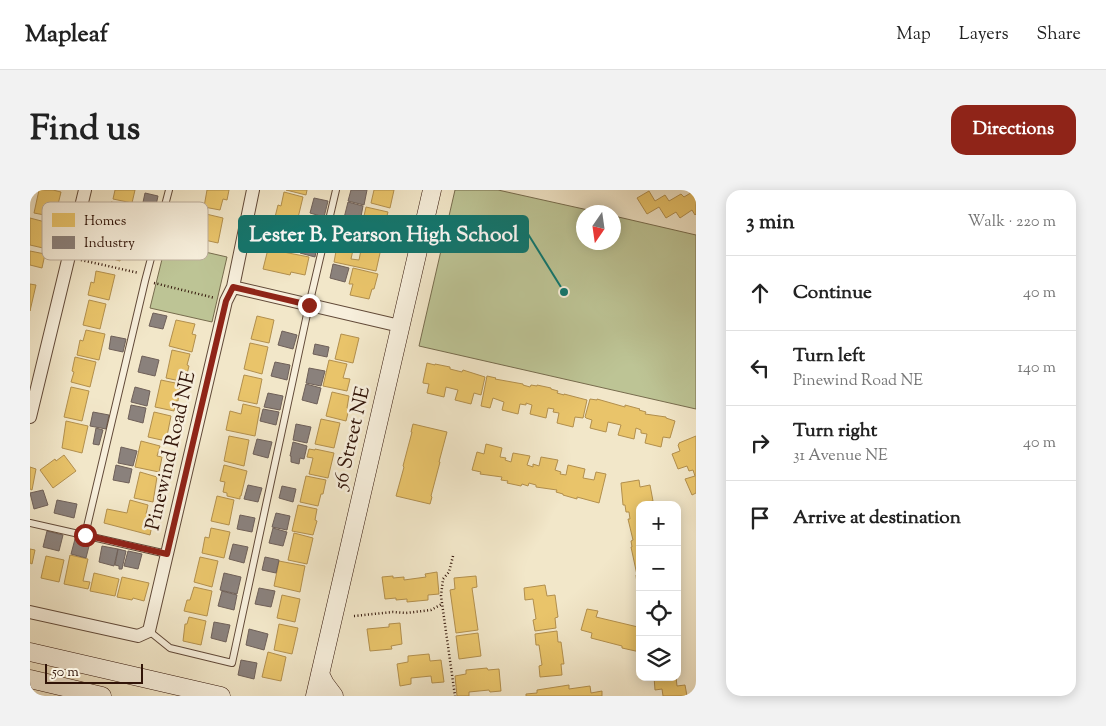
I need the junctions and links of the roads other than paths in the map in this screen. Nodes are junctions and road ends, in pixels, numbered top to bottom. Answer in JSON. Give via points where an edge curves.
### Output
{"nodes":[{"id":1,"x":254,"y":190,"type":"edge"},
{"id":2,"x":336,"y":190,"type":"edge"},
{"id":3,"x":432,"y":190,"type":"edge"},
{"id":4,"x":68,"y":260,"type":"edge"},
{"id":5,"x":151,"y":260,"type":"edge"},
{"id":6,"x":233,"y":287,"type":"junction"},
{"id":7,"x":309,"y":305,"type":"junction"},
{"id":8,"x":400,"y":326,"type":"junction"},
{"id":9,"x":30,"y":416,"type":"edge"},
{"id":10,"x":30,"y":523,"type":"edge"},
{"id":11,"x":85,"y":535,"type":"junction"},
{"id":12,"x":167,"y":554,"type":"junction"},
{"id":13,"x":30,"y":612,"type":"edge"},
{"id":14,"x":149,"y":631,"type":"junction"},
{"id":15,"x":30,"y":652,"type":"edge"},
{"id":16,"x":320,"y":674,"type":"junction"},
{"id":17,"x":30,"y":680,"type":"edge"},
{"id":18,"x":102,"y":696,"type":"edge"},
{"id":19,"x":221,"y":696,"type":"edge"},
{"id":20,"x":315,"y":696,"type":"edge"},
{"id":21,"x":334,"y":696,"type":"edge"}],
"edges":[{"from":1,"to":6,"type":"street","name":"Pinewind Road NE"},
{"from":2,"to":7,"type":"lane"},
{"from":3,"to":8,"type":"street","name":"56 Street NE"},
{"from":4,"to":9,"type":"street"},
{"from":5,"to":11,"type":"lane"},
{"from":6,"to":7,"type":"street"},
{"from":6,"to":12,"type":"street","name":"Pinewind Road NE","via":[[226,301]]},
{"from":7,"to":8,"type":"street"},
{"from":7,"to":14,"type":"lane","via":[[232,664],[170,648]]},
{"from":8,"to":16,"type":"street","name":"56 Street NE"},
{"from":10,"to":11,"type":"lane"},
{"from":11,"to":12,"type":"lane"},
{"from":12,"to":14,"type":"street","name":"Pinewind Road NE"},
{"from":13,"to":14,"type":"street","via":[[138,636]]},
{"from":15,"to":19,"type":"street"},
{"from":16,"to":20,"type":"street","name":"56 Street NE"},
{"from":16,"to":21,"type":"street"},
{"from":17,"to":18,"type":"street"}]}
